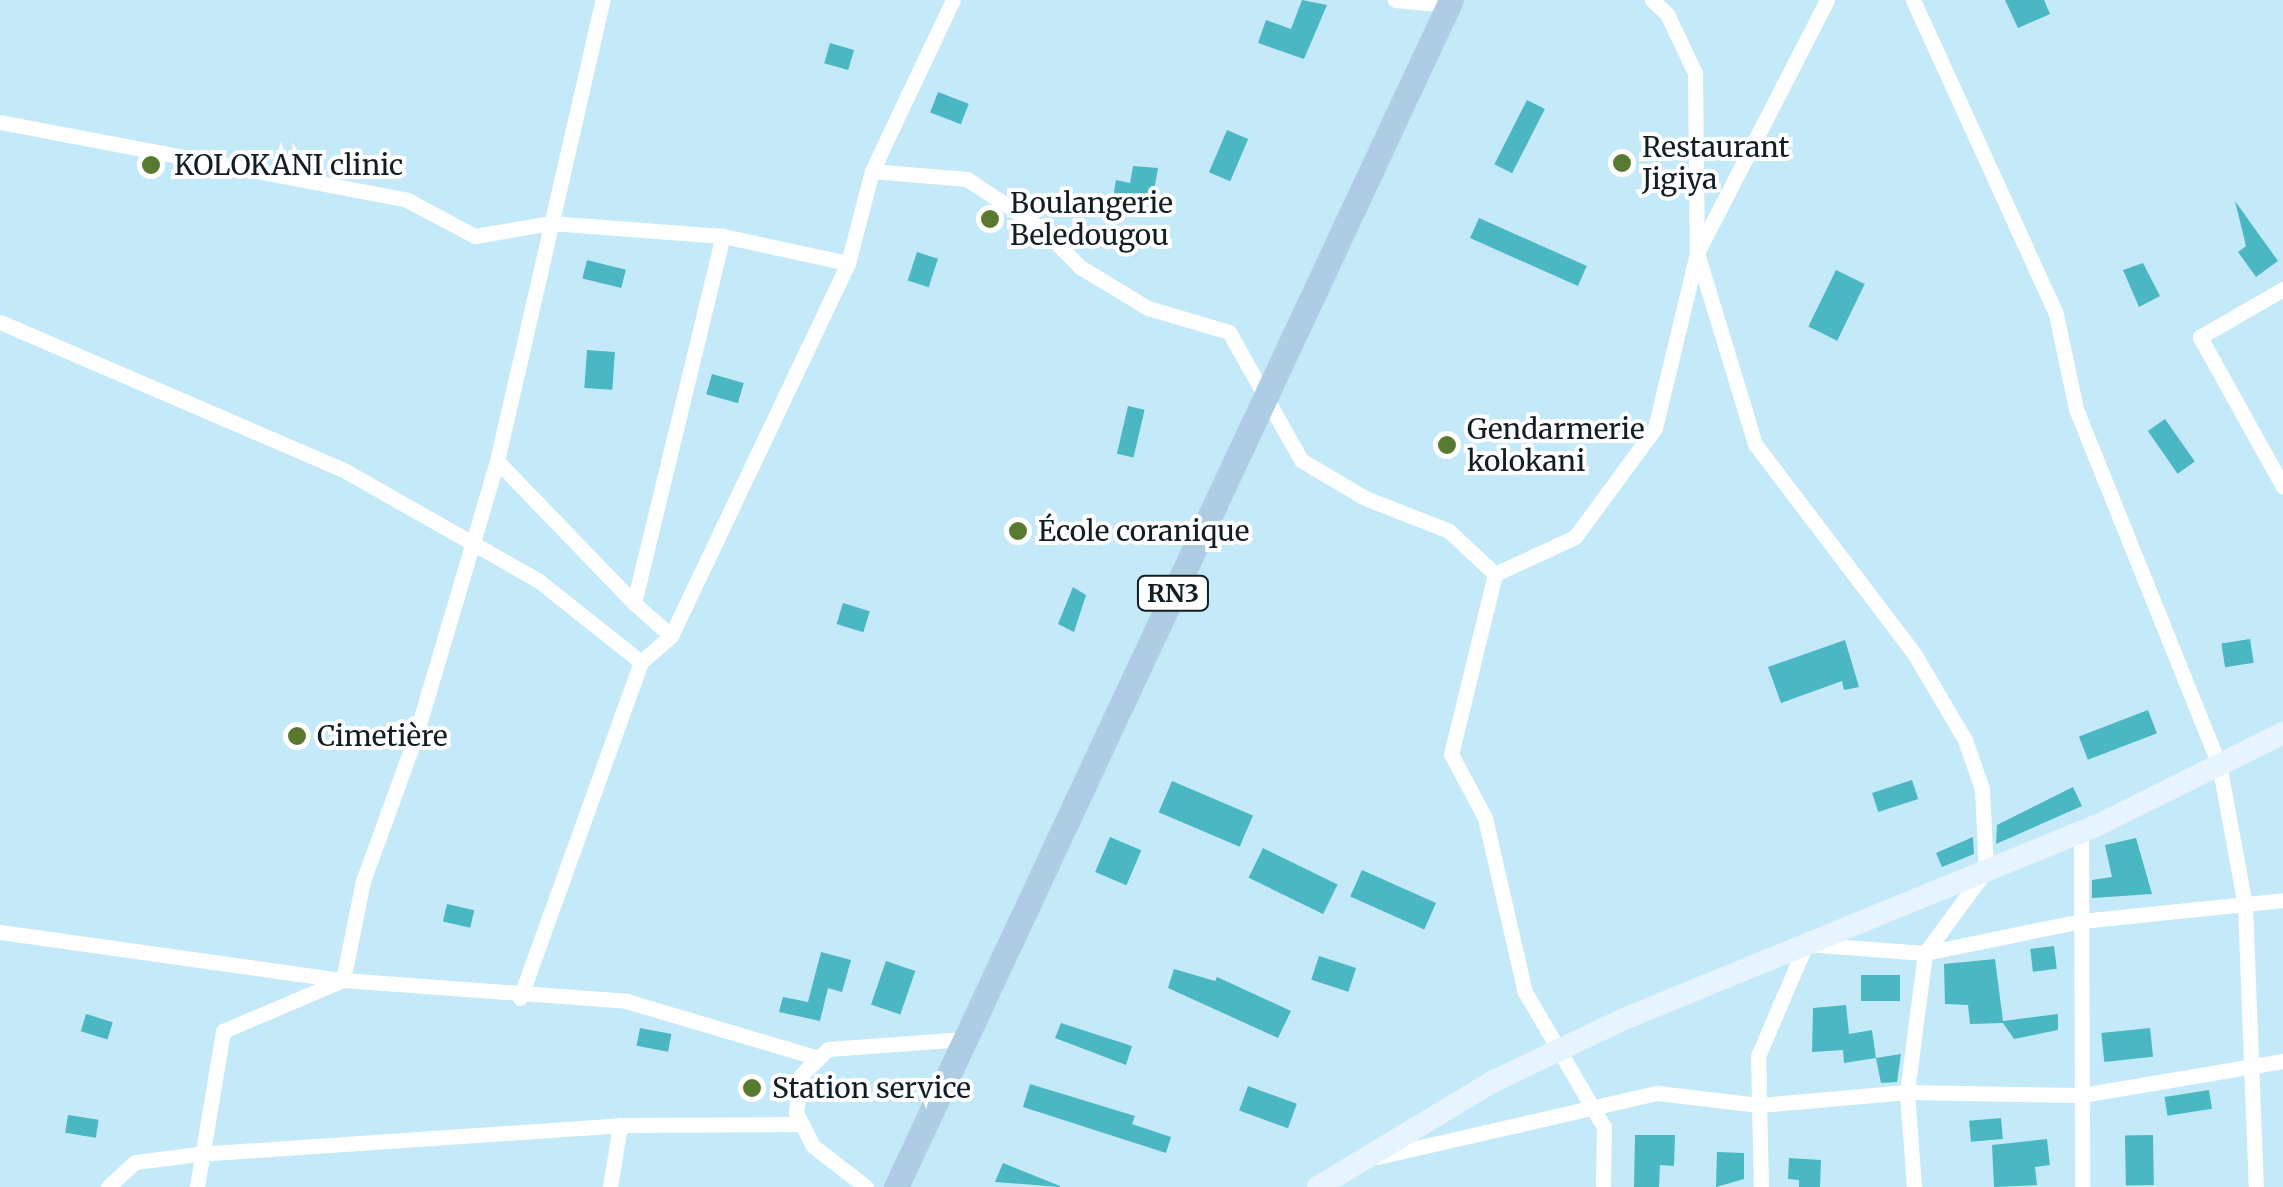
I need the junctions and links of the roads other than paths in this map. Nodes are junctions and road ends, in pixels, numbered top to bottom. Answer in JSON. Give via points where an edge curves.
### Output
{"nodes":[{"id":1,"x":603,"y":0,"type":"edge"},
{"id":2,"x":953,"y":0,"type":"edge"},
{"id":3,"x":1395,"y":0,"type":"edge"},
{"id":4,"x":1652,"y":0,"type":"edge"},
{"id":5,"x":1828,"y":0,"type":"edge"},
{"id":6,"x":1914,"y":0,"type":"edge"},
{"id":7,"x":1450,"y":2,"type":"edge"},
{"id":8,"x":0,"y":122,"type":"edge"},
{"id":9,"x":872,"y":171,"type":"junction"},
{"id":10,"x":550,"y":223,"type":"junction"},
{"id":11,"x":723,"y":236,"type":"junction"},
{"id":12,"x":1696,"y":253,"type":"junction"},
{"id":13,"x":848,"y":263,"type":"junction"},
{"id":14,"x":2283,"y":289,"type":"edge"},
{"id":15,"x":0,"y":322,"type":"edge"},
{"id":16,"x":1268,"y":393,"type":"junction"},
{"id":17,"x":496,"y":461,"type":"junction"},
{"id":18,"x":2283,"y":486,"type":"edge"},
{"id":19,"x":474,"y":544,"type":"junction"},
{"id":20,"x":1495,"y":574,"type":"junction"},
{"id":21,"x":634,"y":603,"type":"junction"},
{"id":22,"x":670,"y":636,"type":"junction"},
{"id":23,"x":640,"y":662,"type":"junction"},
{"id":24,"x":2283,"y":733,"type":"edge"},
{"id":25,"x":2219,"y":764,"type":"junction"},
{"id":26,"x":2081,"y":832,"type":"junction"},
{"id":27,"x":1986,"y":870,"type":"junction"},
{"id":28,"x":2283,"y":900,"type":"edge"},
{"id":29,"x":2245,"y":905,"type":"junction"},
{"id":30,"x":2082,"y":921,"type":"junction"},
{"id":31,"x":0,"y":932,"type":"edge"},
{"id":32,"x":1806,"y":944,"type":"junction"},
{"id":33,"x":1925,"y":952,"type":"junction"},
{"id":34,"x":344,"y":980,"type":"junction"},
{"id":35,"x":520,"y":998,"type":"junction"},
{"id":36,"x":965,"y":1039,"type":"junction"},
{"id":37,"x":1559,"y":1051,"type":"junction"},
{"id":38,"x":820,"y":1058,"type":"junction"},
{"id":39,"x":2283,"y":1061,"type":"edge"},
{"id":40,"x":2251,"y":1065,"type":"junction"},
{"id":41,"x":1908,"y":1092,"type":"junction"},
{"id":42,"x":2082,"y":1094,"type":"junction"},
{"id":43,"x":1759,"y":1104,"type":"junction"},
{"id":44,"x":1591,"y":1106,"type":"junction"},
{"id":45,"x":802,"y":1124,"type":"junction"},
{"id":46,"x":620,"y":1125,"type":"junction"},
{"id":47,"x":198,"y":1154,"type":"junction"},
{"id":48,"x":1359,"y":1162,"type":"junction"},
{"id":49,"x":842,"y":1170,"type":"junction"},
{"id":50,"x":108,"y":1187,"type":"edge"},
{"id":51,"x":197,"y":1187,"type":"edge"},
{"id":52,"x":610,"y":1187,"type":"edge"},
{"id":53,"x":842,"y":1187,"type":"edge"},
{"id":54,"x":866,"y":1187,"type":"edge"},
{"id":55,"x":896,"y":1187,"type":"edge"},
{"id":56,"x":1318,"y":1187,"type":"edge"},
{"id":57,"x":1603,"y":1187,"type":"edge"},
{"id":58,"x":1762,"y":1187,"type":"edge"},
{"id":59,"x":1914,"y":1187,"type":"edge"},
{"id":60,"x":2082,"y":1187,"type":"edge"},
{"id":61,"x":2256,"y":1187,"type":"edge"}],
"edges":[{"from":1,"to":10,"type":"street"},
{"from":2,"to":9,"type":"street"},
{"from":3,"to":7,"type":"street"},
{"from":4,"to":12,"type":"street","via":[[1667,14],[1695,73]]},
{"from":5,"to":12,"type":"street"},
{"from":6,"to":25,"type":"street","via":[[2056,314],[2076,409]]},
{"from":7,"to":16,"type":"highway","number":"RN3"},
{"from":8,"to":10,"type":"street","via":[[407,200],[475,236]]},
{"from":9,"to":13,"type":"street"},
{"from":9,"to":16,"type":"street","via":[[967,179],[1045,232],[1080,267],[1148,308],[1229,332]]},
{"from":10,"to":11,"type":"street"},
{"from":10,"to":17,"type":"street"},
{"from":11,"to":13,"type":"street"},
{"from":11,"to":21,"type":"street"},
{"from":12,"to":20,"type":"street","via":[[1655,428],[1574,537]]},
{"from":12,"to":27,"type":"street","via":[[1755,444],[1915,654],[1964,740],[1982,788]]},
{"from":13,"to":22,"type":"street"},
{"from":14,"to":18,"type":"street","via":[[2200,337]]},
{"from":15,"to":19,"type":"street","via":[[342,469]]},
{"from":16,"to":20,"type":"street","via":[[1301,460],[1365,498],[1448,531]]},
{"from":16,"to":36,"type":"highway","number":"RN3"},
{"from":17,"to":19,"type":"street"},
{"from":17,"to":21,"type":"street"},
{"from":19,"to":23,"type":"street","via":[[538,582]]},
{"from":19,"to":34,"type":"street","via":[[362,881]]},
{"from":20,"to":37,"type":"street","via":[[1451,754],[1485,818],[1525,992]]},
{"from":21,"to":22,"type":"street"},
{"from":22,"to":23,"type":"street"},
{"from":23,"to":35,"type":"street"},
{"from":24,"to":25,"type":"main road"},
{"from":25,"to":26,"type":"main road"},
{"from":25,"to":29,"type":"street"},
{"from":26,"to":27,"type":"main road"},
{"from":26,"to":30,"type":"street"},
{"from":27,"to":32,"type":"main road"},
{"from":27,"to":33,"type":"street"},
{"from":28,"to":29,"type":"street"},
{"from":29,"to":30,"type":"street"},
{"from":29,"to":40,"type":"street"},
{"from":30,"to":33,"type":"street"},
{"from":30,"to":42,"type":"street"},
{"from":31,"to":34,"type":"street"},
{"from":32,"to":33,"type":"street"},
{"from":32,"to":37,"type":"main road"},
{"from":32,"to":43,"type":"street","via":[[1758,1056]]},
{"from":33,"to":41,"type":"street"},
{"from":34,"to":35,"type":"street"},
{"from":34,"to":47,"type":"street","via":[[223,1031]]},
{"from":35,"to":38,"type":"street","via":[[626,1001]]},
{"from":36,"to":38,"type":"street","via":[[828,1050]]},
{"from":36,"to":55,"type":"highway","number":"RN3"},
{"from":37,"to":44,"type":"street"},
{"from":37,"to":48,"type":"main road","via":[[1492,1082]]},
{"from":38,"to":45,"type":"street","via":[[801,1075],[796,1112]]},
{"from":39,"to":40,"type":"street"},
{"from":40,"to":42,"type":"street"},
{"from":40,"to":61,"type":"street"},
{"from":41,"to":42,"type":"street"},
{"from":41,"to":43,"type":"street"},
{"from":41,"to":59,"type":"street"},
{"from":42,"to":60,"type":"street"},
{"from":43,"to":44,"type":"street","via":[[1658,1092]]},
{"from":43,"to":58,"type":"street"},
{"from":44,"to":48,"type":"street"},
{"from":44,"to":57,"type":"street","via":[[1604,1128]]},
{"from":45,"to":46,"type":"street"},
{"from":45,"to":49,"type":"street","via":[[813,1146]]},
{"from":46,"to":47,"type":"street"},
{"from":46,"to":52,"type":"street"},
{"from":47,"to":50,"type":"street","via":[[135,1162]]},
{"from":47,"to":51,"type":"street"},
{"from":48,"to":56,"type":"main road"},
{"from":49,"to":53,"type":"street"},
{"from":49,"to":54,"type":"street"}]}
